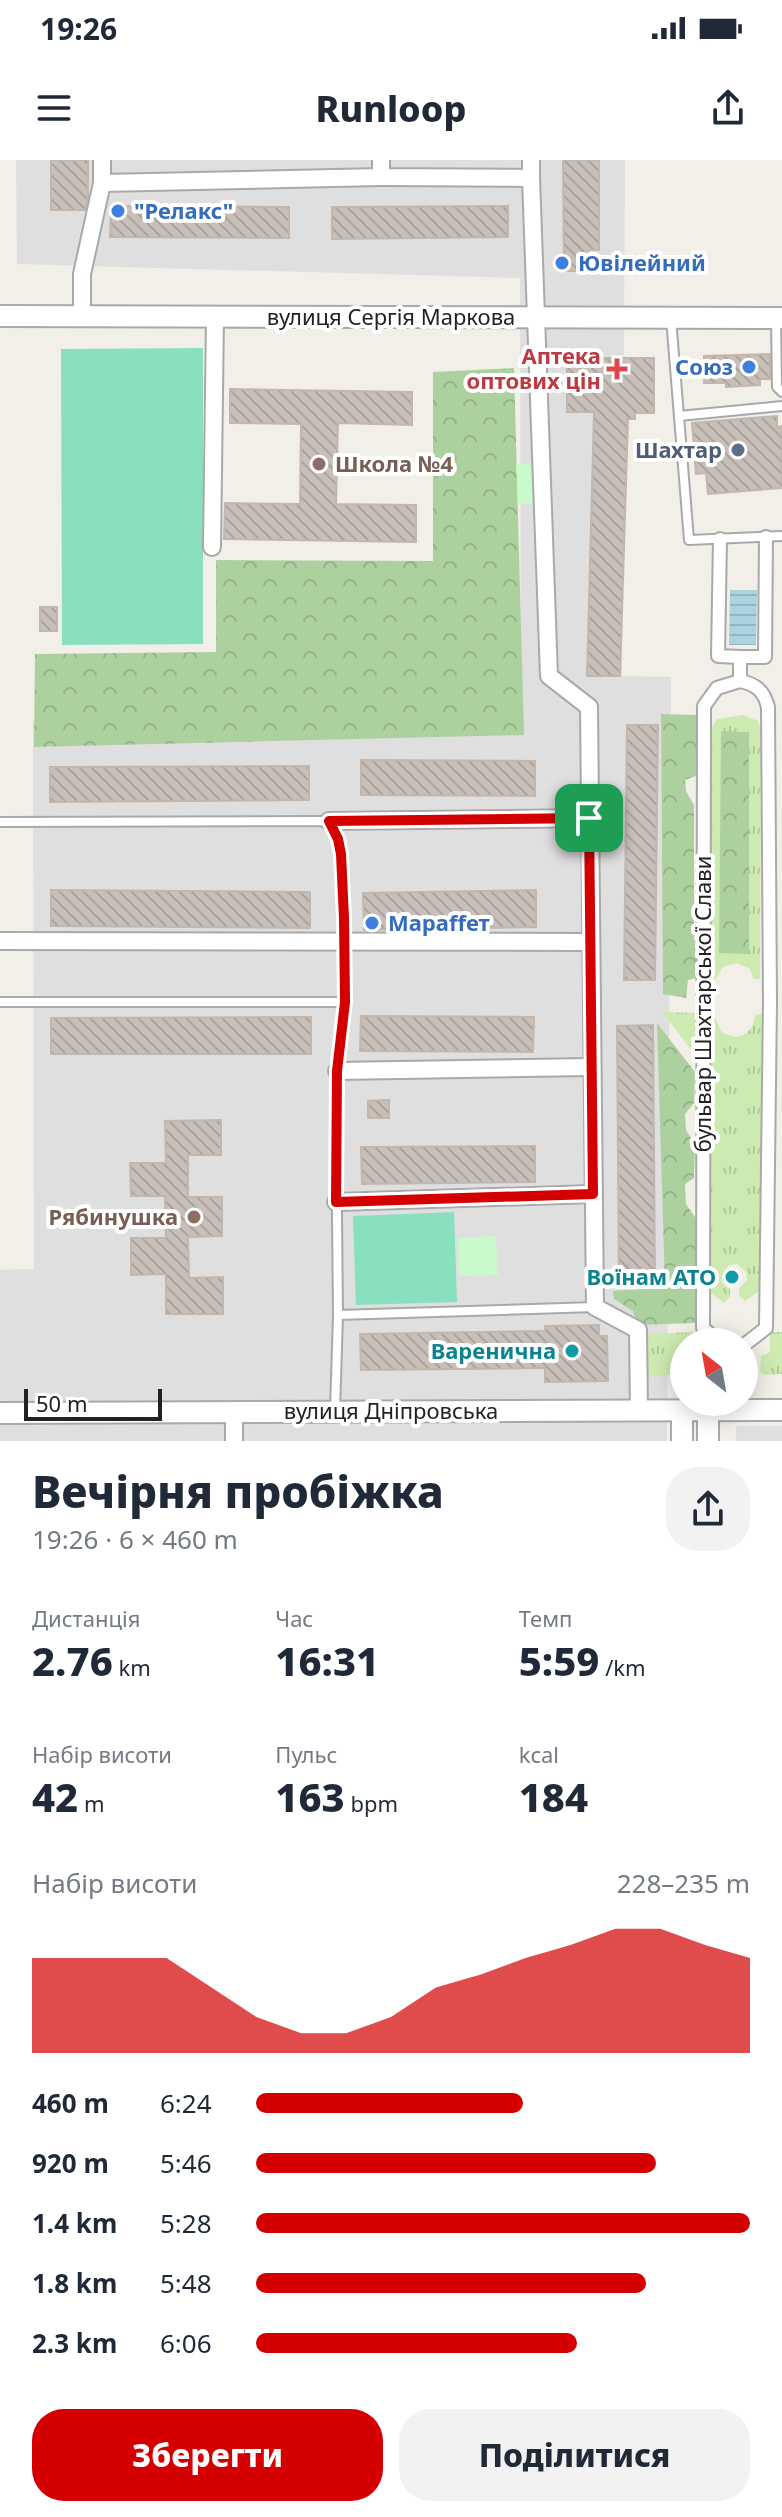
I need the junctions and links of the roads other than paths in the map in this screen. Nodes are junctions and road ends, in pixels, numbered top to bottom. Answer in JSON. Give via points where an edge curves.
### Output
{"nodes":[{"id":1,"x":102,"y":160,"type":"edge"},
{"id":2,"x":531,"y":160,"type":"edge"},
{"id":3,"x":293,"y":168,"type":"edge"},
{"id":4,"x":381,"y":168,"type":"edge"},
{"id":5,"x":531,"y":178,"type":"junction"},
{"id":6,"x":102,"y":183,"type":"junction"},
{"id":7,"x":0,"y":316,"type":"edge"},
{"id":8,"x":82,"y":316,"type":"junction"},
{"id":9,"x":215,"y":316,"type":"junction"},
{"id":10,"x":536,"y":317,"type":"junction"},
{"id":11,"x":671,"y":317,"type":"junction"},
{"id":12,"x":779,"y":318,"type":"edge"},
{"id":13,"x":782,"y":392,"type":"edge"},
{"id":14,"x":782,"y":406,"type":"edge"},
{"id":15,"x":679,"y":416,"type":"junction"},
{"id":16,"x":782,"y":536,"type":"edge"},
{"id":17,"x":766,"y":537,"type":"junction"},
{"id":18,"x":720,"y":539,"type":"junction"},
{"id":19,"x":212,"y":547,"type":"dead end"},
{"id":20,"x":740,"y":657,"type":"junction"},
{"id":21,"x":740,"y":681,"type":"junction"},
{"id":22,"x":589,"y":818,"type":"junction"},
{"id":23,"x":329,"y":821,"type":"junction"},
{"id":24,"x":0,"y":822,"type":"edge"},
{"id":25,"x":0,"y":941,"type":"edge"},
{"id":26,"x":590,"y":942,"type":"junction"},
{"id":27,"x":344,"y":943,"type":"junction"},
{"id":28,"x":0,"y":1002,"type":"edge"},
{"id":29,"x":345,"y":1002,"type":"junction"},
{"id":30,"x":591,"y":1067,"type":"junction"},
{"id":31,"x":337,"y":1071,"type":"junction"},
{"id":32,"x":593,"y":1194,"type":"junction"},
{"id":33,"x":336,"y":1202,"type":"junction"},
{"id":34,"x":595,"y":1307,"type":"junction"},
{"id":35,"x":338,"y":1315,"type":"junction"},
{"id":36,"x":703,"y":1328,"type":"edge"},
{"id":37,"x":758,"y":1334,"type":"edge"},
{"id":38,"x":758,"y":1408,"type":"edge"},
{"id":39,"x":782,"y":1410,"type":"edge"},
{"id":40,"x":234,"y":1411,"type":"junction"},
{"id":41,"x":639,"y":1411,"type":"junction"},
{"id":42,"x":670,"y":1411,"type":"edge"},
{"id":43,"x":335,"y":1412,"type":"junction"},
{"id":44,"x":0,"y":1413,"type":"edge"},
{"id":45,"x":682,"y":1416,"type":"edge"},
{"id":46,"x":708,"y":1416,"type":"edge"},
{"id":47,"x":234,"y":1441,"type":"edge"},
{"id":48,"x":682,"y":1441,"type":"edge"},
{"id":49,"x":708,"y":1441,"type":"edge"}],
"edges":[{"from":1,"to":6,"type":"street"},
{"from":2,"to":5,"type":"street"},
{"from":3,"to":4,"type":"street"},
{"from":3,"to":6,"type":"street"},
{"from":4,"to":5,"type":"street"},
{"from":5,"to":10,"type":"street"},
{"from":6,"to":8,"type":"street","via":[[82,274]]},
{"from":7,"to":8,"type":"street","name":"вулиця Сергія Маркова"},
{"from":8,"to":9,"type":"street","name":"вулиця Сергія Маркова"},
{"from":9,"to":10,"type":"street","name":"вулиця Сергія Маркова"},
{"from":9,"to":19,"type":"street"},
{"from":10,"to":11,"type":"street","name":"вулиця Сергія Маркова"},
{"from":10,"to":22,"type":"street","via":[[549,676],[589,707]]},
{"from":11,"to":12,"type":"street","name":"вулиця Сергія Маркова"},
{"from":11,"to":15,"type":"lane"},
{"from":12,"to":13,"type":"lane","via":[[777,387]]},
{"from":14,"to":15,"type":"lane"},
{"from":15,"to":18,"type":"lane","via":[[689,540]]},
{"from":16,"to":17,"type":"lane"},
{"from":17,"to":18,"type":"lane"},
{"from":17,"to":20,"type":"street","via":[[765,657]]},
{"from":18,"to":20,"type":"street","via":[[718,656]]},
{"from":20,"to":21,"type":"street"},
{"from":21,"to":36,"type":"street","name":"бульвар Шахтарської Слави","via":[[717,688],[704,706]]},
{"from":21,"to":37,"type":"street","via":[[759,688],[768,707],[766,1328]]},
{"from":22,"to":23,"type":"street"},
{"from":22,"to":26,"type":"street"},
{"from":23,"to":24,"type":"lane"},
{"from":23,"to":27,"type":"lane","via":[[341,854]]},
{"from":25,"to":27,"type":"street"},
{"from":26,"to":27,"type":"street"},
{"from":26,"to":30,"type":"street"},
{"from":27,"to":29,"type":"lane"},
{"from":28,"to":29,"type":"lane"},
{"from":29,"to":31,"type":"lane"},
{"from":30,"to":31,"type":"street"},
{"from":30,"to":32,"type":"street"},
{"from":31,"to":33,"type":"lane"},
{"from":32,"to":33,"type":"street"},
{"from":32,"to":34,"type":"street"},
{"from":33,"to":35,"type":"lane"},
{"from":34,"to":35,"type":"lane"},
{"from":34,"to":41,"type":"street","via":[[638,1330]]},
{"from":35,"to":43,"type":"lane"},
{"from":38,"to":39,"type":"street","name":"вулиця Дніпровська"},
{"from":40,"to":43,"type":"street","name":"вулиця Дніпровська"},
{"from":40,"to":44,"type":"street","name":"вулиця Дніпровська"},
{"from":40,"to":47,"type":"street"},
{"from":41,"to":42,"type":"street","name":"вулиця Дніпровська"},
{"from":41,"to":43,"type":"street","name":"вулиця Дніпровська"},
{"from":45,"to":48,"type":"street"},
{"from":46,"to":49,"type":"street"}]}
